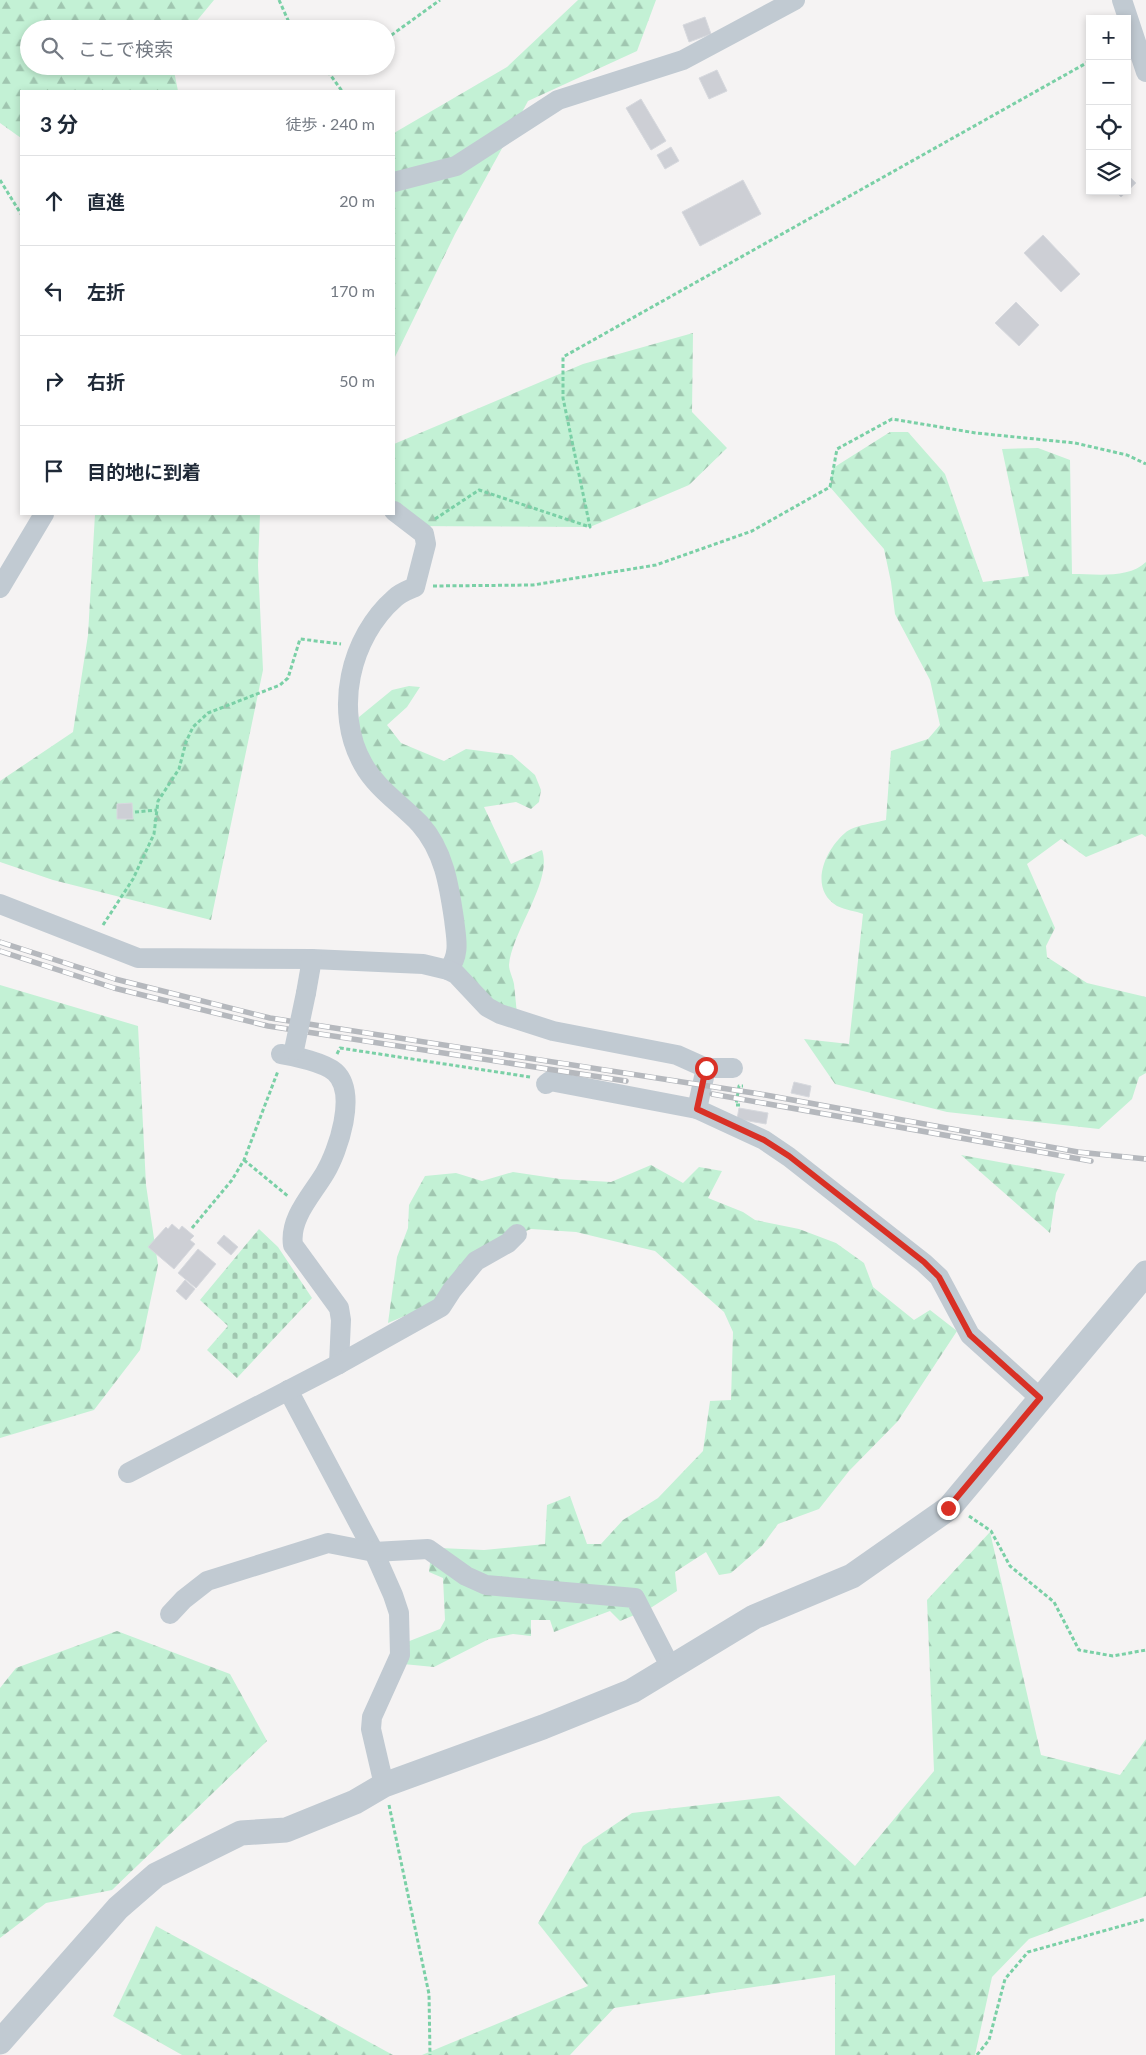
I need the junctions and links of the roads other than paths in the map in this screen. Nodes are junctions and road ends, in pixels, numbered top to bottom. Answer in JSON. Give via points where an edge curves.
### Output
{"nodes":[{"id":1,"x":795,"y":0,"type":"edge"},
{"id":2,"x":1122,"y":0,"type":"edge"},
{"id":3,"x":1146,"y":72,"type":"edge"},
{"id":4,"x":395,"y":182,"type":"edge"},
{"id":5,"x":395,"y":512,"type":"edge"},
{"id":6,"x":43,"y":515,"type":"edge"},
{"id":7,"x":0,"y":588,"type":"edge"},
{"id":8,"x":0,"y":904,"type":"edge"},
{"id":9,"x":312,"y":959,"type":"junction"},
{"id":10,"x":448,"y":970,"type":"junction"},
{"id":11,"x":706,"y":1068,"type":"junction"},
{"id":12,"x":736,"y":1077,"type":"road end"},
{"id":13,"x":548,"y":1082,"type":"road end"},
{"id":14,"x":697,"y":1109,"type":"junction"},
{"id":15,"x":517,"y":1234,"type":"dead end"},
{"id":16,"x":1146,"y":1273,"type":"edge"},
{"id":17,"x":339,"y":1364,"type":"junction"},
{"id":18,"x":288,"y":1390,"type":"junction"},
{"id":19,"x":1040,"y":1398,"type":"junction"},
{"id":20,"x":128,"y":1473,"type":"dead end"},
{"id":21,"x":374,"y":1552,"type":"junction"},
{"id":22,"x":170,"y":1614,"type":"dead end"},
{"id":23,"x":671,"y":1668,"type":"junction"},
{"id":24,"x":384,"y":1785,"type":"junction"},
{"id":25,"x":0,"y":2042,"type":"edge"}],
"edges":[{"from":1,"to":4,"type":"street","via":[[683,60],[558,100],[456,166]]},
{"from":2,"to":3,"type":"street"},
{"from":5,"to":10,"type":"street","via":[[420,529],[426,544],[415,587],[395,597],[359,646],[349,690],[348,725],[368,773],[420,825],[437,850],[449,885],[458,946]]},
{"from":6,"to":7,"type":"street"},
{"from":8,"to":9,"type":"street","via":[[138,958]]},
{"from":9,"to":10,"type":"street","via":[[422,964]]},
{"from":9,"to":17,"type":"street","bridge":true,"via":[[306,993],[288,1053],[330,1068],[339,1078],[345,1098],[341,1134],[333,1158],[291,1232],[293,1245],[339,1308]]},
{"from":10,"to":11,"type":"street","via":[[456,974],[487,1007],[500,1014],[553,1031],[677,1055]]},
{"from":11,"to":12,"type":"street"},
{"from":11,"to":14,"type":"street"},
{"from":13,"to":14,"type":"street"},
{"from":14,"to":19,"type":"street","via":[[764,1140],[789,1156],[924,1262],[939,1277],[970,1335]]},
{"from":15,"to":17,"type":"street","via":[[508,1243],[476,1261],[441,1307]]},
{"from":16,"to":19,"type":"street"},
{"from":17,"to":18,"type":"street"},
{"from":18,"to":20,"type":"street"},
{"from":18,"to":21,"type":"street"},
{"from":19,"to":23,"type":"street","via":[[952,1505],[852,1576],[754,1617]]},
{"from":21,"to":22,"type":"street","via":[[328,1543],[208,1581]]},
{"from":21,"to":23,"type":"street","via":[[428,1549],[466,1576],[486,1584],[635,1598]]},
{"from":21,"to":24,"type":"street","via":[[393,1595],[401,1647],[371,1729]]},
{"from":23,"to":24,"type":"street","via":[[623,1695]]},
{"from":24,"to":25,"type":"street","via":[[355,1802],[286,1830],[241,1833],[156,1875],[118,1908]]}]}
